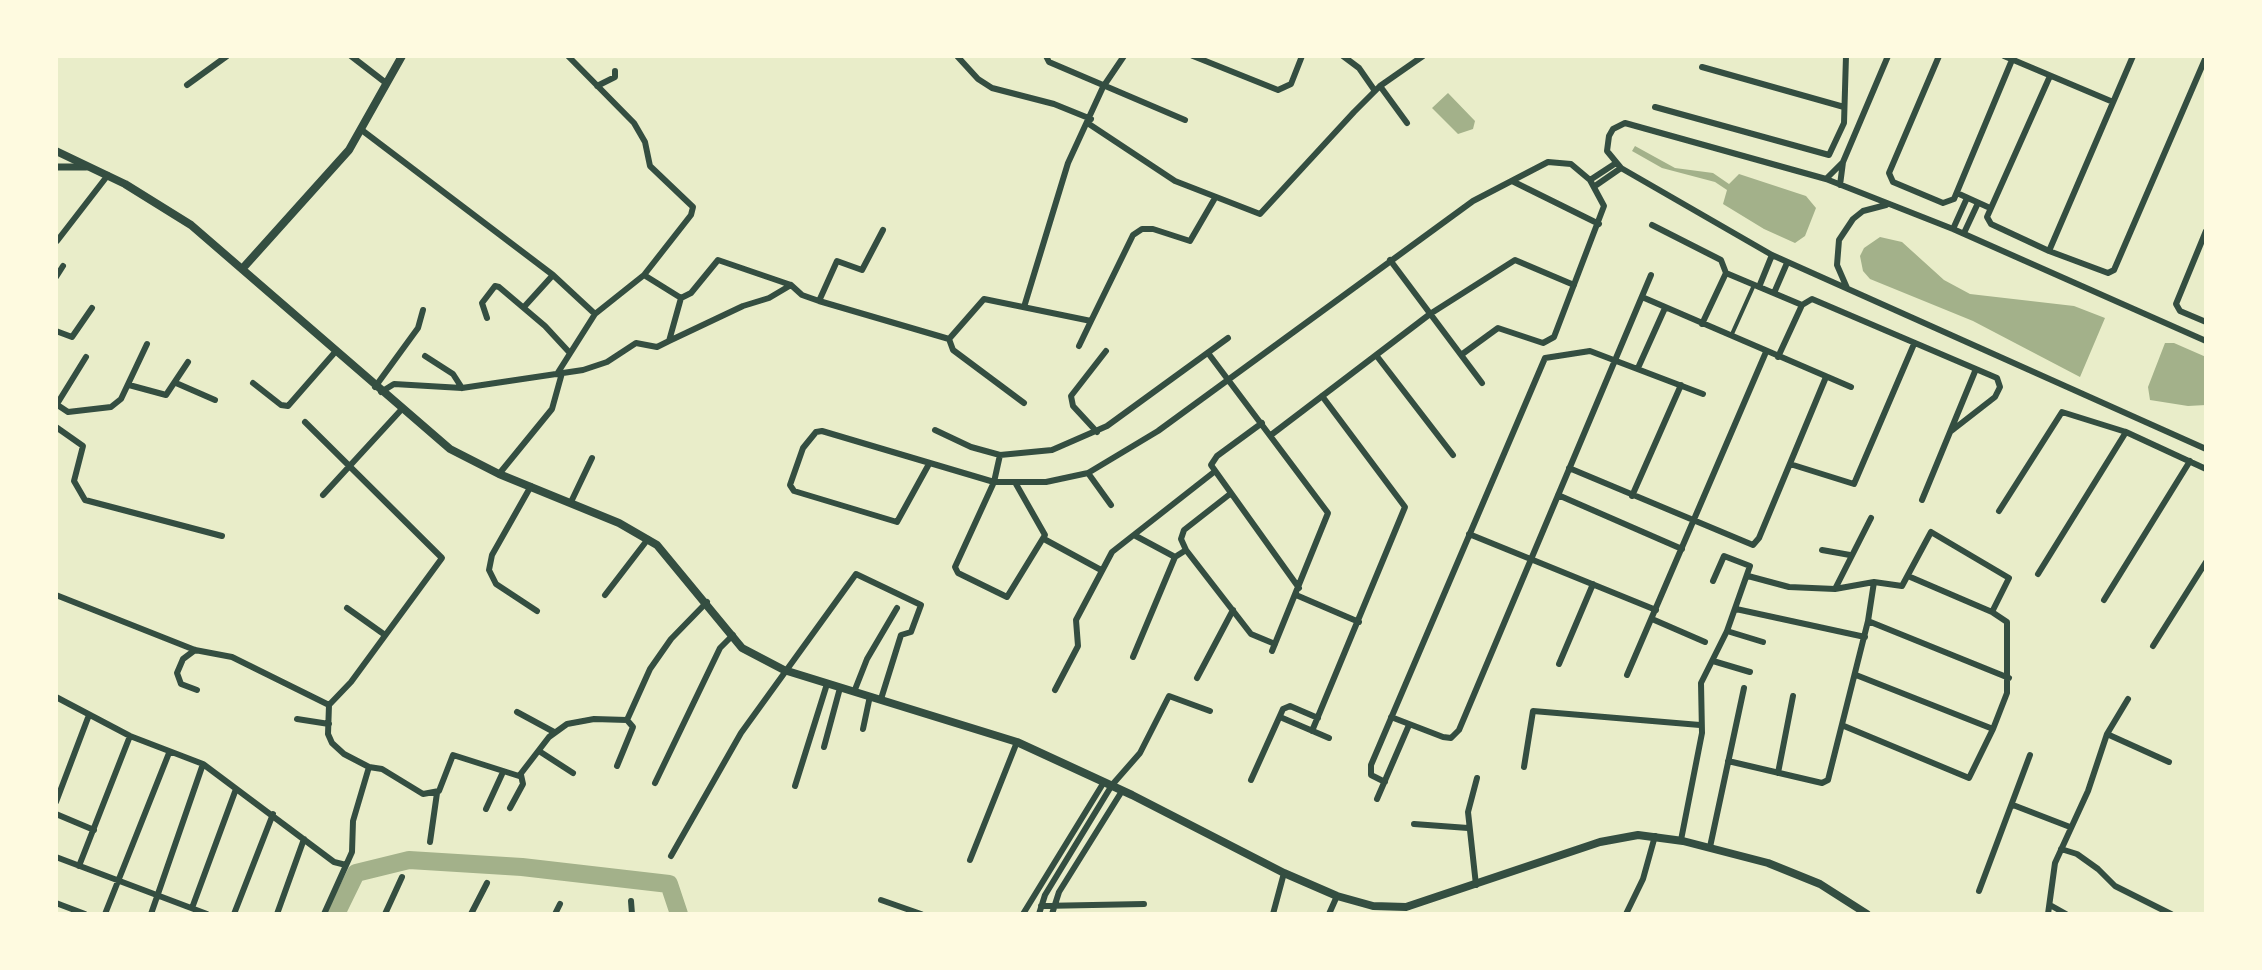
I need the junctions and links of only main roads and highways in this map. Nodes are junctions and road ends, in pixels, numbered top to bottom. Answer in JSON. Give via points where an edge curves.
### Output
{"nodes":[{"id":1,"x":402,"y":56,"type":"edge"},
{"id":2,"x":56,"y":151,"type":"edge"},
{"id":3,"x":243,"y":268,"type":"junction"},
{"id":4,"x":1867,"y":914,"type":"edge"}],
"edges":[{"from":1,"to":3,"type":"main road","via":[[363,131]]},
{"from":2,"to":3,"type":"main road","via":[[191,225]]},
{"from":3,"to":4,"type":"main road","via":[[450,449],[648,539],[755,657],[1017,742],[1337,896],[1373,906],[1406,907],[1600,842],[1638,835],[1681,840],[1768,863],[1820,884]]}]}
